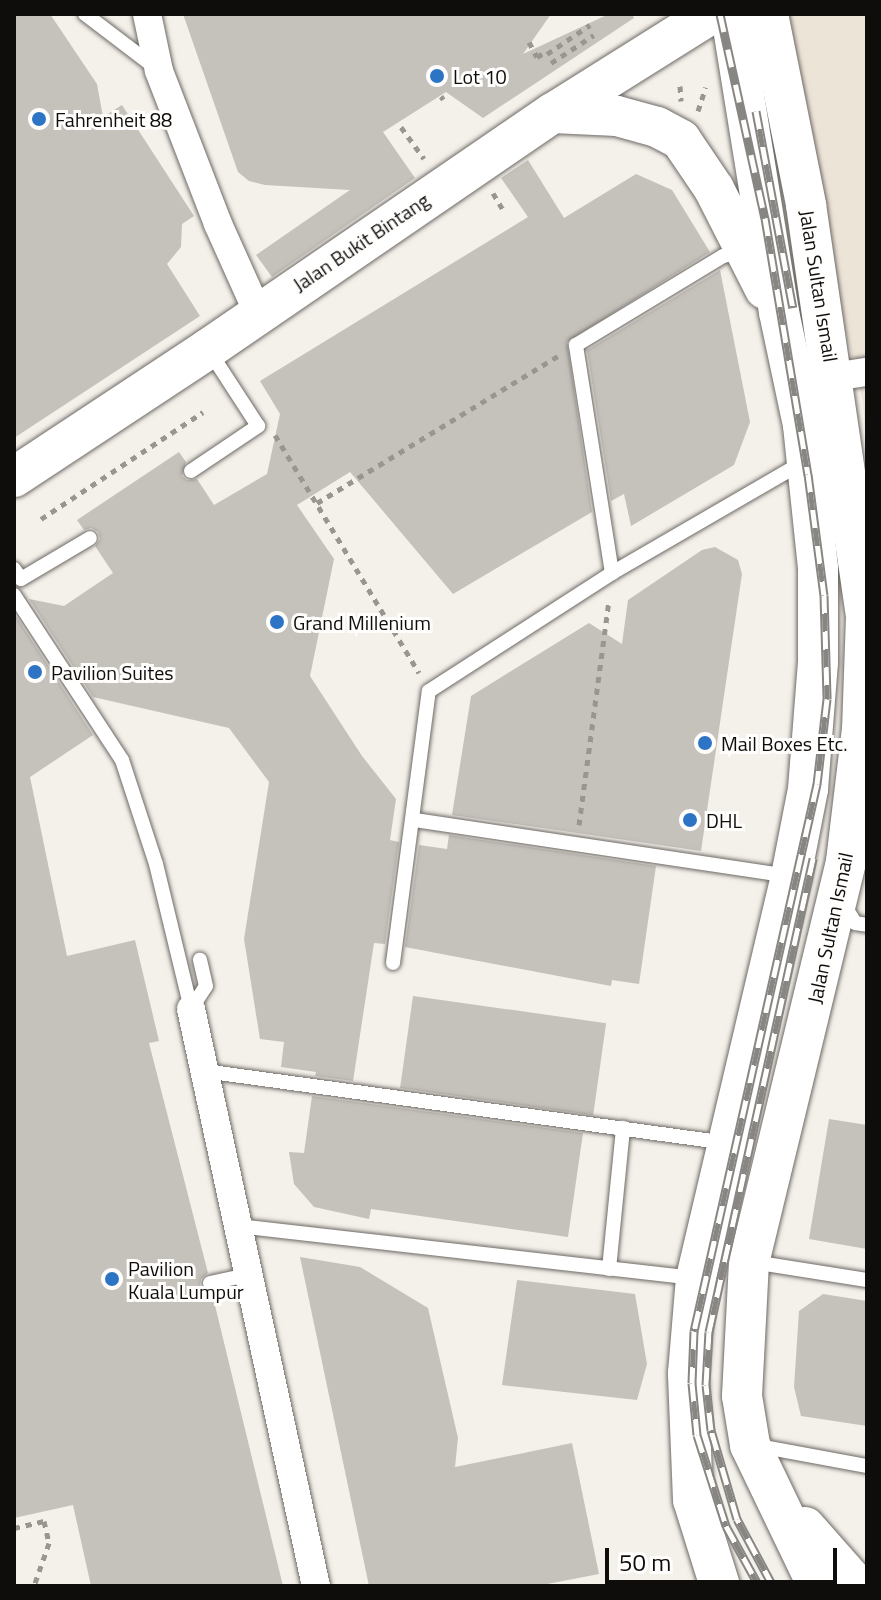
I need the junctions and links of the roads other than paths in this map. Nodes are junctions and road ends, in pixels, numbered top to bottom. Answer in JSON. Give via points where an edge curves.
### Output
{"nodes":[{"id":1,"x":85,"y":14,"type":"edge"},
{"id":2,"x":147,"y":14,"type":"edge"},
{"id":3,"x":711,"y":14,"type":"edge"},
{"id":4,"x":731,"y":14,"type":"edge"},
{"id":5,"x":768,"y":14,"type":"edge"},
{"id":6,"x":159,"y":71,"type":"junction"},
{"id":7,"x":553,"y":113,"type":"junction"},
{"id":8,"x":743,"y":252,"type":"junction"},
{"id":9,"x":779,"y":312,"type":"junction"},
{"id":10,"x":258,"y":313,"type":"junction"},
{"id":11,"x":208,"y":349,"type":"junction"},
{"id":12,"x":850,"y":375,"type":"edge"},
{"id":13,"x":806,"y":460,"type":"junction"},
{"id":14,"x":191,"y":471,"type":"dead end"},
{"id":15,"x":14,"y":477,"type":"edge"},
{"id":16,"x":90,"y":538,"type":"dead end"},
{"id":17,"x":14,"y":569,"type":"edge"},
{"id":18,"x":612,"y":573,"type":"junction"},
{"id":19,"x":14,"y":595,"type":"edge"},
{"id":20,"x":864,"y":737,"type":"edge"},
{"id":21,"x":867,"y":783,"type":"edge"},
{"id":22,"x":415,"y":820,"type":"junction"},
{"id":23,"x":791,"y":876,"type":"junction"},
{"id":24,"x":840,"y":889,"type":"junction"},
{"id":25,"x":867,"y":925,"type":"edge"},
{"id":26,"x":200,"y":960,"type":"dead end"},
{"id":27,"x":393,"y":963,"type":"dead end"},
{"id":28,"x":191,"y":1009,"type":"junction"},
{"id":29,"x":204,"y":1071,"type":"junction"},
{"id":30,"x":623,"y":1128,"type":"junction"},
{"id":31,"x":728,"y":1143,"type":"junction"},
{"id":32,"x":238,"y":1226,"type":"junction"},
{"id":33,"x":749,"y":1262,"type":"junction"},
{"id":34,"x":609,"y":1269,"type":"junction"},
{"id":35,"x":248,"y":1275,"type":"junction"},
{"id":36,"x":696,"y":1278,"type":"junction"},
{"id":37,"x":867,"y":1280,"type":"edge"},
{"id":38,"x":210,"y":1283,"type":"dead end"},
{"id":39,"x":752,"y":1452,"type":"junction"},
{"id":40,"x":867,"y":1466,"type":"edge"},
{"id":41,"x":316,"y":1586,"type":"edge"},
{"id":42,"x":720,"y":1586,"type":"edge"},
{"id":43,"x":818,"y":1586,"type":"edge"},
{"id":44,"x":857,"y":1586,"type":"edge"}],
"edges":[{"from":1,"to":6,"type":"lane"},
{"from":2,"to":6,"type":"street"},
{"from":3,"to":7,"type":"main road","name":"Jalan Bukit Bintang"},
{"from":4,"to":9,"type":"main road","name":"Jalan Sultan Ismail"},
{"from":5,"to":12,"type":"main road","name":"Jalan Sultan Ismail","via":[[806,205]]},
{"from":6,"to":10,"type":"street"},
{"from":7,"to":8,"type":"main road","via":[[617,116],[681,140],[714,189]]},
{"from":7,"to":10,"type":"main road","name":"Jalan Bukit Bintang"},
{"from":8,"to":9,"type":"main road"},
{"from":8,"to":18,"type":"lane","via":[[723,256],[576,345]]},
{"from":9,"to":13,"type":"main road","name":"Jalan Sultan Ismail"},
{"from":10,"to":11,"type":"main road","name":"Jalan Bukit Bintang"},
{"from":11,"to":14,"type":"lane","via":[[258,426]]},
{"from":11,"to":15,"type":"main road","name":"Jalan Bukit Bintang"},
{"from":12,"to":20,"type":"main road","name":"Jalan Sultan Ismail","via":[[866,616]]},
{"from":13,"to":18,"type":"lane"},
{"from":13,"to":23,"type":"main road","name":"Jalan Sultan Ismail","via":[[818,568],[818,662],[808,789]]},
{"from":16,"to":17,"type":"lane","via":[[21,579]]},
{"from":18,"to":22,"type":"lane","via":[[429,691]]},
{"from":19,"to":28,"type":"lane","via":[[122,760],[156,864]]},
{"from":20,"to":24,"type":"main road","name":"Jalan Sultan Ismail"},
{"from":21,"to":24,"type":"lane","via":[[853,874]]},
{"from":22,"to":23,"type":"lane"},
{"from":22,"to":27,"type":"lane"},
{"from":23,"to":31,"type":"main road","name":"Jalan Sultan Ismail"},
{"from":24,"to":25,"type":"lane","via":[[855,923]]},
{"from":24,"to":33,"type":"main road","name":"Jalan Sultan Ismail"},
{"from":26,"to":28,"type":"lane","via":[[206,986]]},
{"from":28,"to":29,"type":"street"},
{"from":29,"to":30,"type":"lane"},
{"from":29,"to":32,"type":"street"},
{"from":30,"to":31,"type":"lane"},
{"from":30,"to":34,"type":"lane"},
{"from":31,"to":36,"type":"main road","name":"Jalan Sultan Ismail"},
{"from":32,"to":34,"type":"lane"},
{"from":32,"to":35,"type":"street"},
{"from":33,"to":37,"type":"lane"},
{"from":33,"to":39,"type":"main road","name":"Jalan Sultan Ismail","via":[[742,1396]]},
{"from":34,"to":36,"type":"lane"},
{"from":35,"to":38,"type":"lane"},
{"from":35,"to":41,"type":"street"},
{"from":36,"to":42,"type":"main road","name":"Jalan Sultan Ismail","via":[[688,1373],[693,1500]]},
{"from":39,"to":40,"type":"lane"},
{"from":39,"to":43,"type":"main road","name":"Jalan Sultan Ismail"},
{"from":39,"to":44,"type":"main road","via":[[817,1544]]}]}
